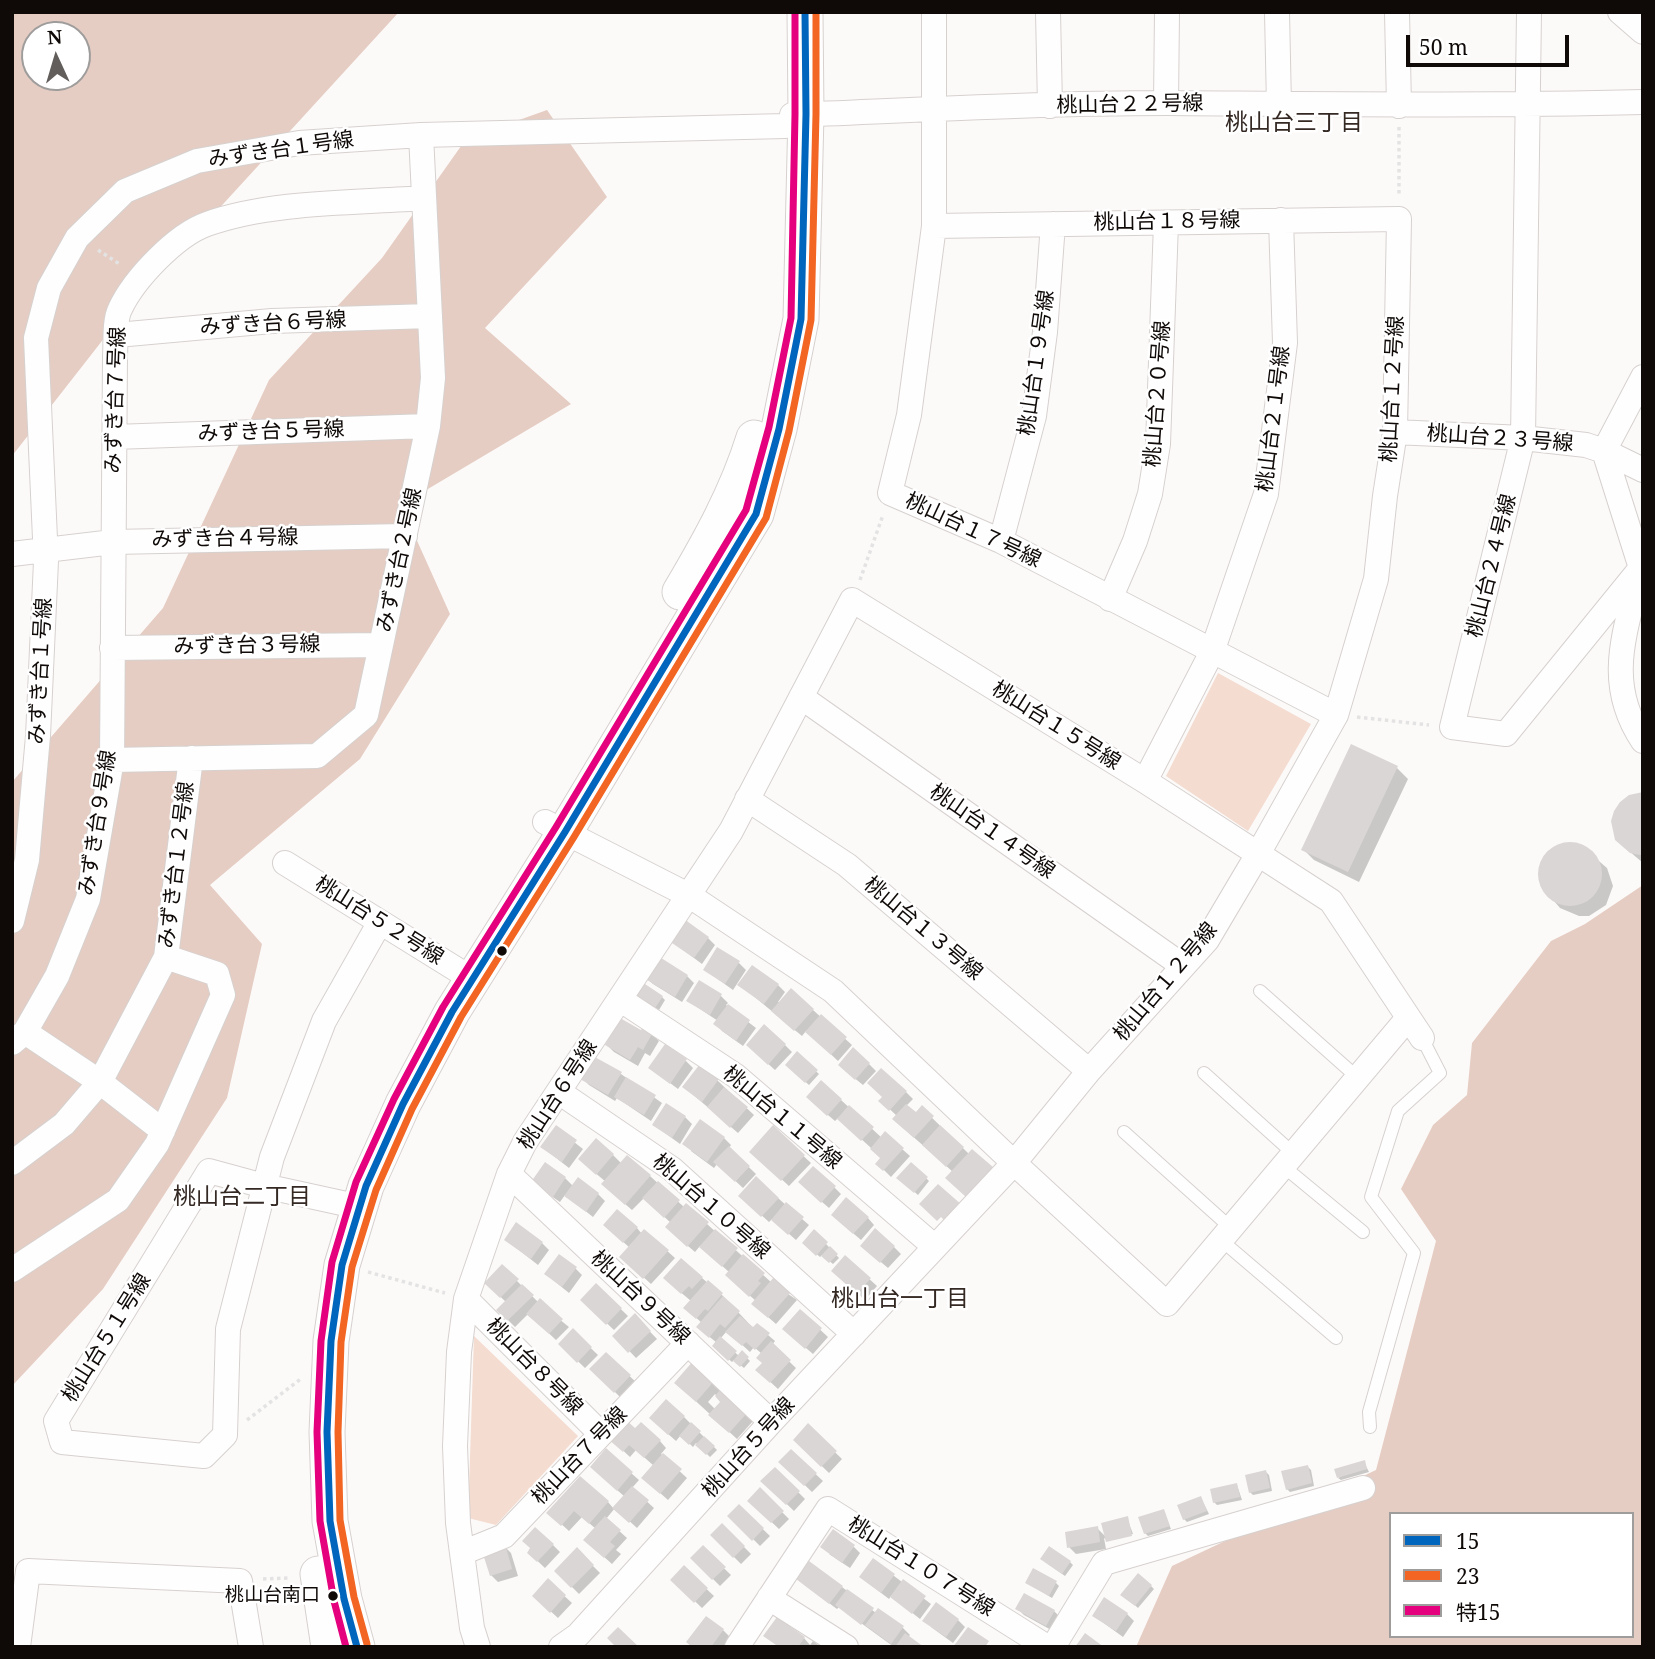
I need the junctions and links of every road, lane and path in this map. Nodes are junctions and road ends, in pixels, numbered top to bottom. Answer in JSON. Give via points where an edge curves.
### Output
{"nodes":[{"id":1,"x":783,"y":12,"type":"edge"},
{"id":2,"x":805,"y":12,"type":"edge"},
{"id":3,"x":934,"y":12,"type":"edge"},
{"id":4,"x":1048,"y":12,"type":"edge"},
{"id":5,"x":1167,"y":12,"type":"edge"},
{"id":6,"x":1277,"y":12,"type":"edge"},
{"id":7,"x":1397,"y":12,"type":"edge"},
{"id":8,"x":1529,"y":12,"type":"edge"},
{"id":9,"x":1620,"y":12,"type":"edge"},
{"id":10,"x":1643,"y":32,"type":"edge"},
{"id":11,"x":1166,"y":103,"type":"junction"},
{"id":12,"x":1643,"y":103,"type":"edge"},
{"id":13,"x":1527,"y":105,"type":"junction"},
{"id":14,"x":1050,"y":106,"type":"junction"},
{"id":15,"x":1279,"y":106,"type":"junction"},
{"id":16,"x":1399,"y":106,"type":"junction"},
{"id":17,"x":932,"y":108,"type":"junction"},
{"id":18,"x":792,"y":118,"type":"junction"},
{"id":19,"x":422,"y":135,"type":"junction"},
{"id":20,"x":424,"y":198,"type":"junction"},
{"id":21,"x":1399,"y":219,"type":"junction"},
{"id":22,"x":1281,"y":220,"type":"junction"},
{"id":23,"x":1166,"y":223,"type":"junction"},
{"id":24,"x":1053,"y":224,"type":"junction"},
{"id":25,"x":934,"y":226,"type":"junction"},
{"id":26,"x":77,"y":238,"type":"junction"},
{"id":27,"x":141,"y":277,"type":"junction"},
{"id":28,"x":430,"y":316,"type":"junction"},
{"id":29,"x":117,"y":335,"type":"junction"},
{"id":30,"x":1643,"y":377,"type":"edge"},
{"id":31,"x":428,"y":426,"type":"junction"},
{"id":32,"x":1395,"y":432,"type":"junction"},
{"id":33,"x":114,"y":437,"type":"junction"},
{"id":34,"x":1523,"y":438,"type":"junction"},
{"id":35,"x":1604,"y":451,"type":"junction"},
{"id":36,"x":1643,"y":470,"type":"edge"},
{"id":37,"x":890,"y":493,"type":"junction"},
{"id":38,"x":405,"y":536,"type":"junction"},
{"id":39,"x":1001,"y":541,"type":"junction"},
{"id":40,"x":113,"y":542,"type":"junction"},
{"id":41,"x":46,"y":550,"type":"junction"},
{"id":42,"x":12,"y":554,"type":"edge"},
{"id":43,"x":1641,"y":568,"type":"edge"},
{"id":44,"x":1110,"y":599,"type":"junction"},
{"id":45,"x":852,"y":600,"type":"junction"},
{"id":46,"x":381,"y":645,"type":"junction"},
{"id":47,"x":112,"y":648,"type":"junction"},
{"id":48,"x":1212,"y":652,"type":"junction"},
{"id":49,"x":801,"y":697,"type":"junction"},
{"id":50,"x":1336,"y":715,"type":"junction"},
{"id":51,"x":1452,"y":727,"type":"junction"},
{"id":52,"x":1643,"y":740,"type":"edge"},
{"id":53,"x":191,"y":758,"type":"junction"},
{"id":54,"x":111,"y":760,"type":"junction"},
{"id":55,"x":1145,"y":781,"type":"junction"},
{"id":56,"x":747,"y":799,"type":"junction"},
{"id":57,"x":555,"y":827,"type":"junction"},
{"id":58,"x":1258,"y":854,"type":"junction"},
{"id":59,"x":285,"y":863,"type":"dead end"},
{"id":60,"x":690,"y":897,"type":"junction"},
{"id":61,"x":12,"y":921,"type":"edge"},
{"id":62,"x":380,"y":922,"type":"junction"},
{"id":63,"x":166,"y":957,"type":"junction"},
{"id":64,"x":1183,"y":966,"type":"junction"},
{"id":65,"x":466,"y":975,"type":"junction"},
{"id":66,"x":1259,"y":991,"type":"dead end"},
{"id":67,"x":621,"y":1000,"type":"junction"},
{"id":68,"x":1415,"y":1028,"type":"junction"},
{"id":69,"x":19,"y":1038,"type":"edge"},
{"id":70,"x":1089,"y":1071,"type":"junction"},
{"id":71,"x":1204,"y":1073,"type":"dead end"},
{"id":72,"x":1358,"y":1078,"type":"junction"},
{"id":73,"x":100,"y":1082,"type":"junction"},
{"id":74,"x":559,"y":1092,"type":"junction"},
{"id":75,"x":163,"y":1131,"type":"junction"},
{"id":76,"x":1124,"y":1132,"type":"dead end"},
{"id":77,"x":1288,"y":1160,"type":"junction"},
{"id":78,"x":12,"y":1163,"type":"edge"},
{"id":79,"x":1014,"y":1163,"type":"junction"},
{"id":80,"x":509,"y":1174,"type":"junction"},
{"id":81,"x":264,"y":1186,"type":"junction"},
{"id":82,"x":351,"y":1205,"type":"junction"},
{"id":83,"x":1363,"y":1232,"type":"dead end"},
{"id":84,"x":1226,"y":1234,"type":"junction"},
{"id":85,"x":935,"y":1247,"type":"junction"},
{"id":86,"x":342,"y":1265,"type":"junction"},
{"id":87,"x":12,"y":1270,"type":"edge"},
{"id":88,"x":466,"y":1299,"type":"junction"},
{"id":89,"x":854,"y":1334,"type":"junction"},
{"id":90,"x":1336,"y":1338,"type":"dead end"},
{"id":91,"x":688,"y":1343,"type":"junction"},
{"id":92,"x":310,"y":1373,"type":"junction"},
{"id":93,"x":771,"y":1422,"type":"junction"},
{"id":94,"x":1370,"y":1427,"type":"dead end"},
{"id":95,"x":601,"y":1434,"type":"junction"},
{"id":96,"x":225,"y":1435,"type":"junction"},
{"id":97,"x":1363,"y":1488,"type":"dead end"},
{"id":98,"x":462,"y":1553,"type":"junction"},
{"id":99,"x":318,"y":1576,"type":"junction"},
{"id":100,"x":240,"y":1581,"type":"junction"},
{"id":101,"x":769,"y":1598,"type":"junction"},
{"id":102,"x":575,"y":1643,"type":"edge"},
{"id":103,"x":18,"y":1647,"type":"edge"},
{"id":104,"x":251,"y":1647,"type":"edge"},
{"id":105,"x":329,"y":1647,"type":"edge"},
{"id":106,"x":357,"y":1647,"type":"edge"},
{"id":107,"x":478,"y":1647,"type":"edge"},
{"id":108,"x":737,"y":1647,"type":"edge"},
{"id":109,"x":846,"y":1647,"type":"edge"},
{"id":110,"x":1047,"y":1647,"type":"edge"},
{"id":111,"x":1053,"y":1647,"type":"edge"}],
"edges":[{"from":1,"to":18,"type":"street"},
{"from":2,"to":18,"type":"street"},
{"from":3,"to":17,"type":"street","name":"桃山台１７号線"},
{"from":4,"to":14,"type":"street"},
{"from":5,"to":11,"type":"street"},
{"from":6,"to":15,"type":"street"},
{"from":7,"to":16,"type":"street"},
{"from":8,"to":13,"type":"street","name":"桃山台２４号線"},
{"from":9,"to":10,"type":"street"},
{"from":11,"to":14,"type":"street","name":"桃山台２２号線"},
{"from":11,"to":15,"type":"street","name":"桃山台２２号線"},
{"from":12,"to":13,"type":"street","name":"桃山台２２号線"},
{"from":13,"to":16,"type":"street","name":"桃山台２２号線"},
{"from":13,"to":34,"type":"street","name":"桃山台２４号線"},
{"from":14,"to":17,"type":"street","name":"桃山台２２号線"},
{"from":15,"to":16,"type":"street","name":"桃山台２２号線"},
{"from":16,"to":21,"type":"path"},
{"from":17,"to":18,"type":"street","name":"桃山台２２号線"},
{"from":17,"to":25,"type":"street","name":"桃山台１７号線"},
{"from":18,"to":19,"type":"street","name":"みずき台１号線"},
{"from":18,"to":57,"type":"street","via":[[784,295],[760,416],[741,477]]},
{"from":19,"to":20,"type":"street","name":"みずき台２号線"},
{"from":19,"to":26,"type":"street","name":"みずき台１号線","via":[[299,143],[197,161],[125,191]]},
{"from":20,"to":27,"type":"street","name":"みずき台７号線","via":[[268,209],[205,224],[168,249]]},
{"from":20,"to":28,"type":"street","name":"みずき台２号線"},
{"from":21,"to":22,"type":"street","name":"桃山台１８号線"},
{"from":21,"to":32,"type":"street","name":"桃山台１２号線"},
{"from":22,"to":23,"type":"street","name":"桃山台１８号線"},
{"from":22,"to":48,"type":"street","name":"桃山台２１号線","via":[[1285,343],[1266,494]]},
{"from":23,"to":24,"type":"street","name":"桃山台１８号線"},
{"from":23,"to":44,"type":"street","name":"桃山台２０号線","via":[[1158,444],[1150,494]]},
{"from":24,"to":25,"type":"street","name":"桃山台１８号線"},
{"from":24,"to":39,"type":"street","name":"桃山台１９号線","via":[[1034,416]]},
{"from":25,"to":37,"type":"street","name":"桃山台１７号線","via":[[909,415]]},
{"from":26,"to":27,"type":"path"},
{"from":26,"to":41,"type":"street","name":"みずき台１号線","via":[[49,288],[36,338]]},
{"from":27,"to":29,"type":"street","name":"みずき台７号線","via":[[119,311]]},
{"from":28,"to":29,"type":"street","name":"みずき台６号線","via":[[272,321]]},
{"from":28,"to":31,"type":"street","name":"みずき台２号線","via":[[433,378]]},
{"from":29,"to":33,"type":"street","name":"みずき台７号線"},
{"from":30,"to":35,"type":"street","name":"桃山台２３号線"},
{"from":31,"to":33,"type":"street","name":"みずき台５号線"},
{"from":31,"to":38,"type":"street","name":"みずき台２号線"},
{"from":32,"to":34,"type":"street","name":"桃山台２３号線"},
{"from":32,"to":50,"type":"street","name":"桃山台１２号線","via":[[1376,579]]},
{"from":33,"to":40,"type":"street","name":"みずき台７号線"},
{"from":34,"to":35,"type":"street","name":"桃山台２３号線"},
{"from":34,"to":51,"type":"street","name":"桃山台２４号線"},
{"from":35,"to":36,"type":"street"},
{"from":35,"to":43,"type":"street"},
{"from":37,"to":39,"type":"street","name":"桃山台１７号線"},
{"from":37,"to":45,"type":"path"},
{"from":38,"to":40,"type":"street","name":"みずき台４号線"},
{"from":38,"to":46,"type":"street","name":"みずき台２号線"},
{"from":39,"to":44,"type":"street","name":"桃山台１７号線"},
{"from":40,"to":41,"type":"street","name":"みずき台４号線"},
{"from":40,"to":47,"type":"street","name":"みずき台９号線"},
{"from":41,"to":42,"type":"street","name":"みずき台４号線"},
{"from":41,"to":61,"type":"street","name":"みずき台１号線","via":[[27,860]]},
{"from":43,"to":51,"type":"street","via":[[1506,734]]},
{"from":43,"to":52,"type":"street","via":[[1619,668],[1625,709]]},
{"from":44,"to":48,"type":"street","name":"桃山台１７号線"},
{"from":45,"to":49,"type":"street","name":"桃山台６号線"},
{"from":45,"to":55,"type":"street","name":"桃山台１５号線"},
{"from":46,"to":47,"type":"street","name":"みずき台３号線"},
{"from":46,"to":53,"type":"street","name":"みずき台２号線","via":[[366,715],[317,757]]},
{"from":47,"to":54,"type":"street","name":"みずき台９号線"},
{"from":48,"to":50,"type":"street","name":"桃山台１７号線"},
{"from":48,"to":55,"type":"street","name":"桃山台２１号線"},
{"from":49,"to":56,"type":"street","name":"桃山台６号線"},
{"from":49,"to":64,"type":"street","name":"桃山台１４号線"},
{"from":50,"to":51,"type":"path"},
{"from":50,"to":58,"type":"street","name":"桃山台１２号線"},
{"from":53,"to":54,"type":"street","name":"みずき台２号線"},
{"from":53,"to":63,"type":"street","name":"みずき台１２号線"},
{"from":54,"to":69,"type":"street","name":"みずき台９号線","via":[[88,899],[57,976]]},
{"from":55,"to":58,"type":"street","name":"桃山台１５号線"},
{"from":56,"to":60,"type":"street","name":"桃山台６号線"},
{"from":56,"to":70,"type":"street","name":"桃山台１３号線","via":[[847,864]]},
{"from":57,"to":60,"type":"street"},
{"from":57,"to":65,"type":"street"},
{"from":58,"to":64,"type":"street","name":"桃山台１２号線","via":[[1207,940]]},
{"from":58,"to":68,"type":"street","name":"桃山台１５号線","via":[[1331,901]]},
{"from":59,"to":62,"type":"street","name":"桃山台５２号線"},
{"from":60,"to":67,"type":"street","name":"桃山台６号線"},
{"from":60,"to":79,"type":"street","via":[[833,991]]},
{"from":62,"to":65,"type":"street","name":"桃山台５２号線"},
{"from":62,"to":81,"type":"street","via":[[324,1021]]},
{"from":63,"to":73,"type":"street","name":"みずき台１２号線"},
{"from":63,"to":75,"type":"street","via":[[217,974],[223,995]]},
{"from":64,"to":70,"type":"street","name":"桃山台１２号線"},
{"from":65,"to":82,"type":"street","via":[[433,1009],[388,1091]]},
{"from":66,"to":72,"type":"lane"},
{"from":67,"to":74,"type":"street","name":"桃山台６号線"},
{"from":67,"to":85,"type":"street","name":"桃山台１１号線","via":[[737,1076]]},
{"from":68,"to":72,"type":"street"},
{"from":68,"to":94,"type":"lane","via":[[1440,1073],[1398,1111],[1371,1197],[1414,1253],[1369,1412]]},
{"from":69,"to":73,"type":"street"},
{"from":70,"to":79,"type":"street","name":"桃山台１２号線"},
{"from":71,"to":77,"type":"lane"},
{"from":72,"to":77,"type":"street"},
{"from":73,"to":75,"type":"street"},
{"from":73,"to":78,"type":"street","name":"みずき台１２号線","via":[[64,1124]]},
{"from":74,"to":80,"type":"street","name":"桃山台６号線"},
{"from":74,"to":89,"type":"street","name":"桃山台１０号線","via":[[672,1169]]},
{"from":75,"to":87,"type":"street","via":[[118,1200]]},
{"from":76,"to":84,"type":"lane"},
{"from":77,"to":83,"type":"lane"},
{"from":77,"to":84,"type":"street"},
{"from":79,"to":84,"type":"street","via":[[1167,1304]]},
{"from":79,"to":85,"type":"street","name":"桃山台１２号線"},
{"from":80,"to":88,"type":"street","name":"桃山台６号線"},
{"from":80,"to":91,"type":"street","name":"桃山台９号線"},
{"from":81,"to":82,"type":"street","name":"桃山台５１号線"},
{"from":81,"to":96,"type":"street","via":[[228,1329]]},
{"from":81,"to":96,"type":"street","name":"桃山台５１号線","via":[[209,1171],[56,1421],[62,1442],[204,1456]]},
{"from":82,"to":86,"type":"street"},
{"from":82,"to":92,"type":"street","via":[[325,1259]]},
{"from":84,"to":90,"type":"lane"},
{"from":85,"to":89,"type":"street","name":"桃山台５号線"},
{"from":86,"to":88,"type":"path"},
{"from":86,"to":106,"type":"street","via":[[331,1340],[327,1432],[330,1508],[344,1599]]},
{"from":88,"to":95,"type":"street","name":"桃山台８号線"},
{"from":88,"to":98,"type":"street","name":"桃山台６号線","via":[[454,1446]]},
{"from":89,"to":93,"type":"street","name":"桃山台５号線"},
{"from":91,"to":93,"type":"street","name":"桃山台９号線"},
{"from":91,"to":95,"type":"street","name":"桃山台７号線"},
{"from":92,"to":96,"type":"path"},
{"from":92,"to":99,"type":"street","via":[[309,1471]]},
{"from":93,"to":102,"type":"street","name":"桃山台５号線"},
{"from":95,"to":98,"type":"street","name":"桃山台７号線","via":[[504,1536]]},
{"from":97,"to":111,"type":"street","via":[[1104,1563]]},
{"from":98,"to":107,"type":"street","name":"桃山台６号線"},
{"from":99,"to":100,"type":"path"},
{"from":99,"to":105,"type":"street"},
{"from":100,"to":103,"type":"street","via":[[28,1571]]},
{"from":100,"to":104,"type":"street"},
{"from":101,"to":108,"type":"street","name":"桃山台１０７号線"},
{"from":101,"to":109,"type":"street"},
{"from":101,"to":110,"type":"street","name":"桃山台１０７号線","via":[[828,1509]]}]}
